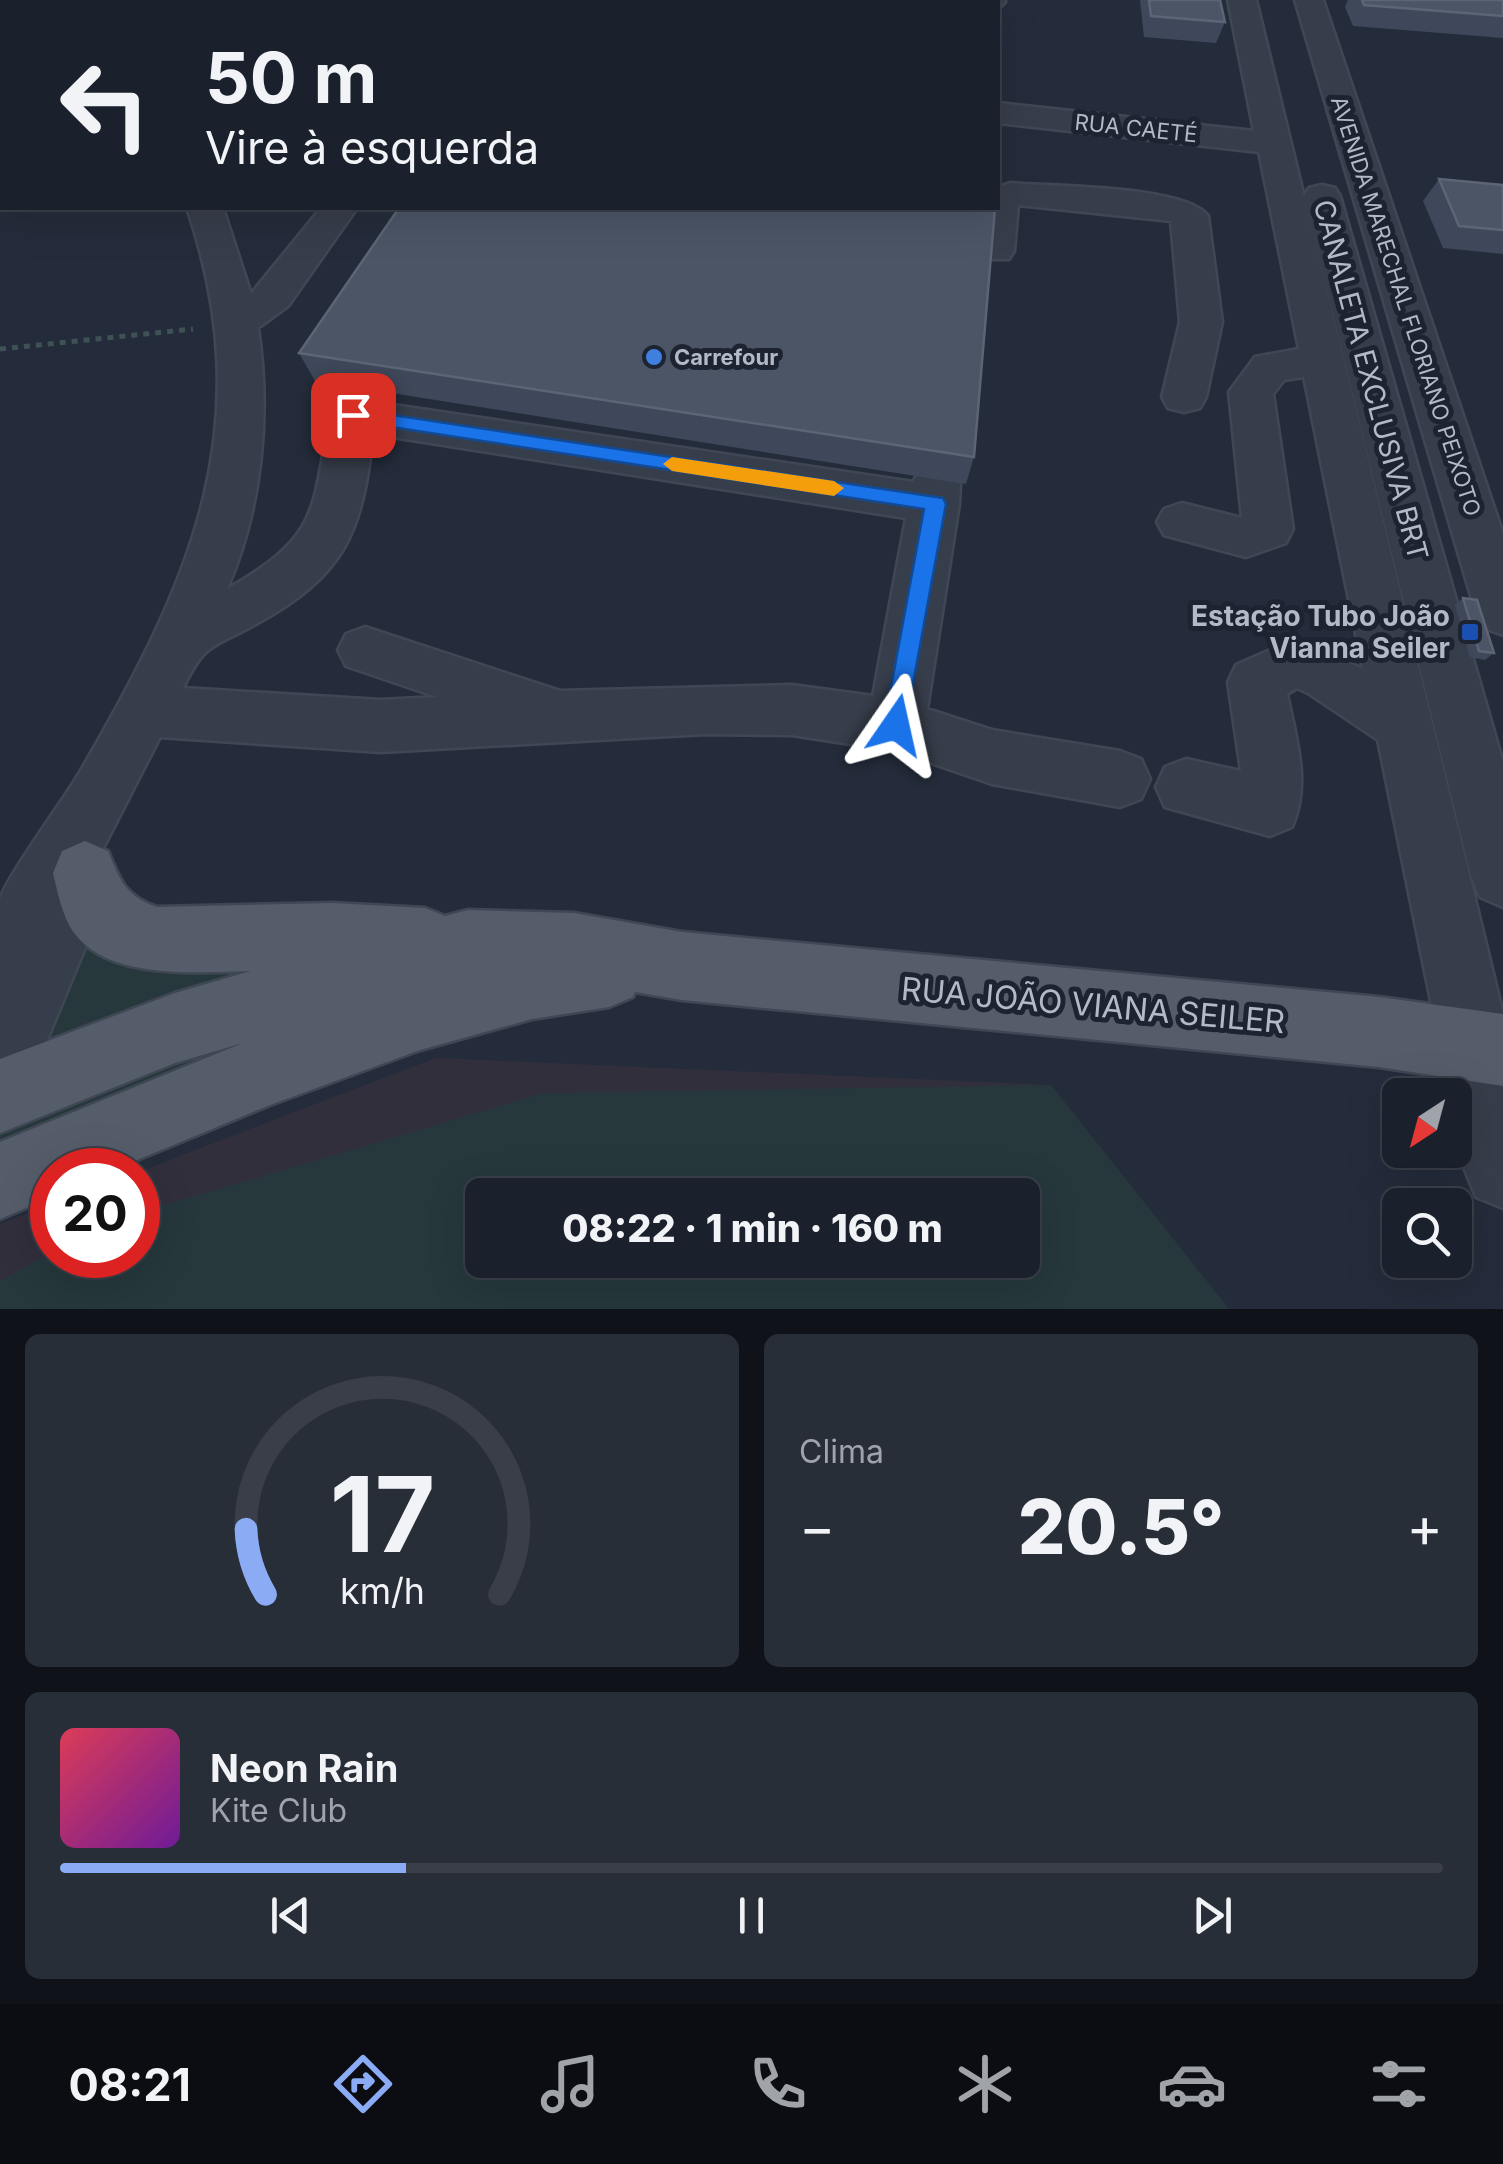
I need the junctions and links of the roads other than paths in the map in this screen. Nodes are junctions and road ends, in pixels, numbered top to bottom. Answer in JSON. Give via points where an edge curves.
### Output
{"nodes":[{"id":1,"x":1278,"y":8,"type":"edge"},
{"id":2,"x":1000,"y":113,"type":"edge"},
{"id":3,"x":1274,"y":143,"type":"junction"},
{"id":4,"x":1000,"y":200,"type":"edge"},
{"id":5,"x":206,"y":210,"type":"edge"},
{"id":6,"x":338,"y":210,"type":"edge"},
{"id":7,"x":998,"y":210,"type":"edge"},
{"id":8,"x":995,"y":252,"type":"edge"},
{"id":9,"x":236,"y":324,"type":"junction"},
{"id":10,"x":1322,"y":360,"type":"junction"},
{"id":11,"x":1184,"y":397,"type":"dead end"},
{"id":12,"x":1182,"y":522,"type":"dead end"},
{"id":13,"x":1503,"y":613,"type":"edge"},
{"id":14,"x":177,"y":638,"type":"junction"},
{"id":15,"x":365,"y":650,"type":"dead end"},
{"id":16,"x":148,"y":711,"type":"junction"},
{"id":17,"x":568,"y":716,"type":"junction"},
{"id":18,"x":896,"y":725,"type":"junction"},
{"id":19,"x":1404,"y":726,"type":"junction"},
{"id":20,"x":115,"y":773,"type":"junction"},
{"id":21,"x":1120,"y":779,"type":"dead end"},
{"id":22,"x":1186,"y":787,"type":"dead end"},
{"id":23,"x":85,"y":872,"type":"junction"},
{"id":24,"x":1503,"y":876,"type":"edge"},
{"id":25,"x":468,"y":943,"type":"junction"},
{"id":26,"x":0,"y":957,"type":"edge"},
{"id":27,"x":682,"y":966,"type":"junction"},
{"id":28,"x":1489,"y":1046,"type":"edge"},
{"id":29,"x":0,"y":1068,"type":"edge"},
{"id":30,"x":0,"y":1096,"type":"edge"},
{"id":31,"x":1503,"y":1170,"type":"edge"},
{"id":32,"x":0,"y":1181,"type":"edge"}],
"edges":[{"from":1,"to":3,"type":"street"},
{"from":1,"to":13,"type":"street","name":"AVENIDA MARECHAL FLORIANO PEIXOTO"},
{"from":1,"to":24,"type":"street","name":"CANALETA EXCLUSIVA BRT"},
{"from":2,"to":3,"type":"street","name":"RUA CAETÉ"},
{"from":3,"to":10,"type":"street"},
{"from":4,"to":11,"type":"street","via":[[1174,208],[1189,216],[1201,322]]},
{"from":5,"to":9,"type":"street","via":[[228,261]]},
{"from":6,"to":9,"type":"street","via":[[274,297]]},
{"from":7,"to":8,"type":"street"},
{"from":9,"to":14,"type":"street","via":[[242,375],[238,458],[216,550]]},
{"from":10,"to":12,"type":"street","via":[[1270,367],[1252,392],[1268,528],[1246,538]]},
{"from":10,"to":19,"type":"street"},
{"from":14,"to":16,"type":"street"},
{"from":14,"to":18,"type":"street","via":[[290,576],[333,524],[353,415],[774,479],[936,494]]},
{"from":15,"to":17,"type":"street"},
{"from":16,"to":17,"type":"street","via":[[382,726]]},
{"from":16,"to":20,"type":"street"},
{"from":17,"to":18,"type":"street","via":[[792,710]]},
{"from":18,"to":21,"type":"street","via":[[992,757]]},
{"from":19,"to":22,"type":"street","via":[[1328,676],[1295,663],[1256,682],[1271,757],[1270,807]]},
{"from":19,"to":28,"type":"street"},
{"from":20,"to":23,"type":"street"},
{"from":20,"to":26,"type":"street"},
{"from":23,"to":25,"type":"main road","via":[[94,906],[118,927],[157,940],[332,936]]},
{"from":23,"to":29,"type":"street"},
{"from":25,"to":27,"type":"main road","name":"RUA JOÃO VIANA SEILER","via":[[574,947]]},
{"from":25,"to":30,"type":"main road","name":"RUA JOÃO VIANA SEILER","via":[[175,1028]]},
{"from":27,"to":28,"type":"main road","name":"RUA JOÃO VIANA SEILER"},
{"from":27,"to":32,"type":"main road","name":"RUA JOÃO VIANA SEILER","via":[[562,978],[434,1008],[148,1115]]},
{"from":28,"to":31,"type":"street"}]}
